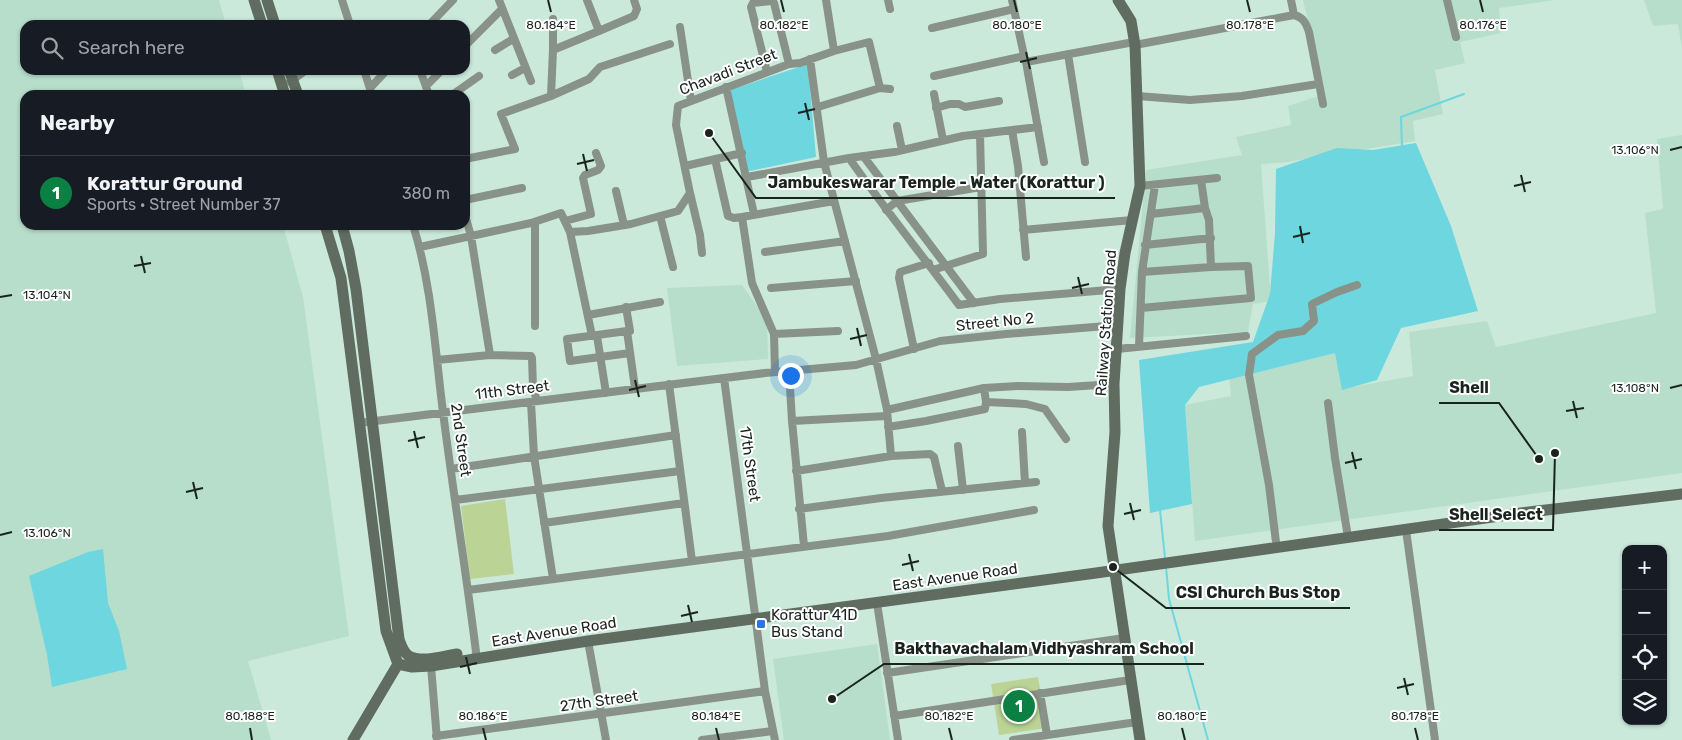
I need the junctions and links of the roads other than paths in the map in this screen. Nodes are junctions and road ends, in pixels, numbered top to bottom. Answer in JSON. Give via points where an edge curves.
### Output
{"nodes":[{"id":1,"x":254,"y":0,"type":"edge"},
{"id":2,"x":267,"y":0,"type":"edge"},
{"id":3,"x":342,"y":0,"type":"edge"},
{"id":4,"x":453,"y":0,"type":"edge"},
{"id":5,"x":499,"y":0,"type":"edge"},
{"id":6,"x":588,"y":0,"type":"edge"},
{"id":7,"x":634,"y":0,"type":"edge"},
{"id":8,"x":826,"y":0,"type":"edge"},
{"id":9,"x":888,"y":0,"type":"edge"},
{"id":10,"x":1012,"y":0,"type":"edge"},
{"id":11,"x":1118,"y":0,"type":"edge"},
{"id":12,"x":1291,"y":0,"type":"edge"},
{"id":13,"x":1447,"y":0,"type":"edge"},
{"id":14,"x":502,"y":9,"type":"junction"},
{"id":15,"x":890,"y":9,"type":"dead end"},
{"id":16,"x":1014,"y":9,"type":"junction"},
{"id":17,"x":1294,"y":15,"type":"junction"},
{"id":18,"x":552,"y":19,"type":"dead end"},
{"id":19,"x":260,"y":20,"type":"edge"},
{"id":20,"x":273,"y":20,"type":"edge"},
{"id":21,"x":348,"y":20,"type":"edge"},
{"id":22,"x":434,"y":20,"type":"edge"},
{"id":23,"x":680,"y":27,"type":"dead end"},
{"id":24,"x":932,"y":28,"type":"dead end"},
{"id":25,"x":598,"y":31,"type":"junction"},
{"id":26,"x":1456,"y":37,"type":"dead end"},
{"id":27,"x":513,"y":39,"type":"junction"},
{"id":28,"x":470,"y":41,"type":"edge"},
{"id":29,"x":670,"y":44,"type":"dead end"},
{"id":30,"x":1134,"y":44,"type":"junction"},
{"id":31,"x":495,"y":50,"type":"dead end"},
{"id":32,"x":553,"y":50,"type":"junction"},
{"id":33,"x":834,"y":51,"type":"junction"},
{"id":34,"x":1068,"y":54,"type":"junction"},
{"id":35,"x":1025,"y":59,"type":"junction"},
{"id":36,"x":810,"y":60,"type":"junction"},
{"id":37,"x":789,"y":64,"type":"junction"},
{"id":38,"x":525,"y":68,"type":"junction"},
{"id":39,"x":767,"y":72,"type":"junction"},
{"id":40,"x":279,"y":75,"type":"edge"},
{"id":41,"x":291,"y":75,"type":"edge"},
{"id":42,"x":366,"y":75,"type":"edge"},
{"id":43,"x":383,"y":75,"type":"edge"},
{"id":44,"x":422,"y":75,"type":"edge"},
{"id":45,"x":437,"y":75,"type":"edge"},
{"id":46,"x":512,"y":75,"type":"dead end"},
{"id":47,"x":479,"y":76,"type":"dead end"},
{"id":48,"x":934,"y":76,"type":"dead end"},
{"id":49,"x":531,"y":81,"type":"dead end"},
{"id":50,"x":1318,"y":84,"type":"junction"},
{"id":51,"x":426,"y":86,"type":"junction"},
{"id":52,"x":726,"y":88,"type":"junction"},
{"id":53,"x":880,"y":88,"type":"junction"},
{"id":54,"x":890,"y":89,"type":"dead end"},
{"id":55,"x":283,"y":90,"type":"edge"},
{"id":56,"x":285,"y":90,"type":"edge"},
{"id":57,"x":296,"y":90,"type":"edge"},
{"id":58,"x":370,"y":90,"type":"edge"},
{"id":59,"x":372,"y":90,"type":"edge"},
{"id":60,"x":427,"y":90,"type":"edge"},
{"id":61,"x":459,"y":90,"type":"edge"},
{"id":62,"x":934,"y":94,"type":"dead end"},
{"id":63,"x":551,"y":96,"type":"junction"},
{"id":64,"x":1137,"y":96,"type":"junction"},
{"id":65,"x":691,"y":101,"type":"junction"},
{"id":66,"x":1000,"y":101,"type":"dead end"},
{"id":67,"x":1323,"y":104,"type":"dead end"},
{"id":68,"x":818,"y":107,"type":"junction"},
{"id":69,"x":936,"y":108,"type":"junction"},
{"id":70,"x":897,"y":126,"type":"dead end"},
{"id":71,"x":1038,"y":127,"type":"junction"},
{"id":72,"x":1012,"y":130,"type":"junction"},
{"id":73,"x":980,"y":134,"type":"junction"},
{"id":74,"x":943,"y":140,"type":"junction"},
{"id":75,"x":902,"y":150,"type":"junction"},
{"id":76,"x":596,"y":153,"type":"dead end"},
{"id":77,"x":742,"y":153,"type":"junction"},
{"id":78,"x":864,"y":157,"type":"junction"},
{"id":79,"x":470,"y":158,"type":"edge"},
{"id":80,"x":849,"y":158,"type":"junction"},
{"id":81,"x":715,"y":159,"type":"junction"},
{"id":82,"x":824,"y":162,"type":"junction"},
{"id":83,"x":1044,"y":162,"type":"dead end"},
{"id":84,"x":1085,"y":162,"type":"dead end"},
{"id":85,"x":684,"y":166,"type":"junction"},
{"id":86,"x":747,"y":178,"type":"junction"},
{"id":87,"x":1217,"y":178,"type":"dead end"},
{"id":88,"x":1201,"y":180,"type":"junction"},
{"id":89,"x":1155,"y":185,"type":"junction"},
{"id":90,"x":1140,"y":186,"type":"junction"},
{"id":91,"x":981,"y":187,"type":"junction"},
{"id":92,"x":522,"y":188,"type":"dead end"},
{"id":93,"x":616,"y":191,"type":"dead end"},
{"id":94,"x":690,"y":193,"type":"junction"},
{"id":95,"x":470,"y":199,"type":"edge"},
{"id":96,"x":834,"y":201,"type":"junction"},
{"id":97,"x":897,"y":201,"type":"junction"},
{"id":98,"x":1205,"y":208,"type":"junction"},
{"id":99,"x":886,"y":210,"type":"junction"},
{"id":100,"x":754,"y":214,"type":"junction"},
{"id":101,"x":1151,"y":214,"type":"junction"},
{"id":102,"x":660,"y":216,"type":"junction"},
{"id":103,"x":742,"y":217,"type":"junction"},
{"id":104,"x":1132,"y":220,"type":"junction"},
{"id":105,"x":565,"y":221,"type":"junction"},
{"id":106,"x":536,"y":222,"type":"junction"},
{"id":107,"x":624,"y":225,"type":"junction"},
{"id":108,"x":327,"y":230,"type":"edge"},
{"id":109,"x":343,"y":230,"type":"edge"},
{"id":110,"x":415,"y":230,"type":"edge"},
{"id":111,"x":469,"y":230,"type":"edge"},
{"id":112,"x":1024,"y":230,"type":"junction"},
{"id":113,"x":570,"y":232,"type":"junction"},
{"id":114,"x":471,"y":236,"type":"junction"},
{"id":115,"x":1211,"y":238,"type":"junction"},
{"id":116,"x":845,"y":241,"type":"junction"},
{"id":117,"x":1145,"y":245,"type":"junction"},
{"id":118,"x":420,"y":247,"type":"junction"},
{"id":119,"x":765,"y":252,"type":"dead end"},
{"id":120,"x":702,"y":253,"type":"dead end"},
{"id":121,"x":1026,"y":257,"type":"dead end"},
{"id":122,"x":945,"y":265,"type":"junction"},
{"id":123,"x":931,"y":266,"type":"junction"},
{"id":124,"x":1212,"y":266,"type":"junction"},
{"id":125,"x":673,"y":267,"type":"dead end"},
{"id":126,"x":1142,"y":272,"type":"junction"},
{"id":127,"x":856,"y":281,"type":"junction"},
{"id":128,"x":1357,"y":285,"type":"dead end"},
{"id":129,"x":771,"y":288,"type":"dead end"},
{"id":130,"x":1120,"y":289,"type":"junction"},
{"id":131,"x":660,"y":302,"type":"dead end"},
{"id":132,"x":974,"y":303,"type":"junction"},
{"id":133,"x":626,"y":307,"type":"junction"},
{"id":134,"x":1141,"y":308,"type":"junction"},
{"id":135,"x":588,"y":315,"type":"junction"},
{"id":136,"x":534,"y":326,"type":"dead end"},
{"id":137,"x":1119,"y":326,"type":"junction"},
{"id":138,"x":630,"y":331,"type":"dead end"},
{"id":139,"x":838,"y":331,"type":"dead end"},
{"id":140,"x":594,"y":333,"type":"junction"},
{"id":141,"x":774,"y":334,"type":"junction"},
{"id":142,"x":1246,"y":336,"type":"dead end"},
{"id":143,"x":1139,"y":346,"type":"junction"},
{"id":144,"x":914,"y":349,"type":"junction"},
{"id":145,"x":1117,"y":349,"type":"junction"},
{"id":146,"x":630,"y":353,"type":"junction"},
{"id":147,"x":490,"y":355,"type":"junction"},
{"id":148,"x":601,"y":357,"type":"junction"},
{"id":149,"x":876,"y":359,"type":"junction"},
{"id":150,"x":436,"y":360,"type":"junction"},
{"id":151,"x":789,"y":371,"type":"junction"},
{"id":152,"x":775,"y":372,"type":"junction"},
{"id":153,"x":724,"y":378,"type":"junction"},
{"id":154,"x":669,"y":384,"type":"junction"},
{"id":155,"x":1114,"y":384,"type":"junction"},
{"id":156,"x":635,"y":388,"type":"junction"},
{"id":157,"x":984,"y":388,"type":"junction"},
{"id":158,"x":606,"y":392,"type":"junction"},
{"id":159,"x":534,"y":401,"type":"junction"},
{"id":160,"x":986,"y":402,"type":"junction"},
{"id":161,"x":1328,"y":402,"type":"dead end"},
{"id":162,"x":443,"y":413,"type":"junction"},
{"id":163,"x":887,"y":413,"type":"junction"},
{"id":164,"x":373,"y":421,"type":"junction"},
{"id":165,"x":792,"y":421,"type":"junction"},
{"id":166,"x":359,"y":423,"type":"junction"},
{"id":167,"x":888,"y":427,"type":"junction"},
{"id":168,"x":1022,"y":432,"type":"dead end"},
{"id":169,"x":676,"y":435,"type":"junction"},
{"id":170,"x":1066,"y":439,"type":"dead end"},
{"id":171,"x":958,"y":446,"type":"dead end"},
{"id":172,"x":534,"y":456,"type":"junction"},
{"id":173,"x":891,"y":456,"type":"junction"},
{"id":174,"x":451,"y":469,"type":"junction"},
{"id":175,"x":680,"y":471,"type":"junction"},
{"id":176,"x":796,"y":471,"type":"junction"},
{"id":177,"x":1036,"y":482,"type":"dead end"},
{"id":178,"x":1025,"y":483,"type":"junction"},
{"id":179,"x":1682,"y":487,"type":"edge"},
{"id":180,"x":539,"y":488,"type":"junction"},
{"id":181,"x":963,"y":490,"type":"junction"},
{"id":182,"x":942,"y":491,"type":"junction"},
{"id":183,"x":1682,"y":494,"type":"edge"},
{"id":184,"x":455,"y":500,"type":"junction"},
{"id":185,"x":684,"y":503,"type":"junction"},
{"id":186,"x":799,"y":509,"type":"junction"},
{"id":187,"x":1034,"y":510,"type":"dead end"},
{"id":188,"x":544,"y":523,"type":"junction"},
{"id":189,"x":1406,"y":526,"type":"junction"},
{"id":190,"x":1347,"y":531,"type":"junction"},
{"id":191,"x":1276,"y":542,"type":"junction"},
{"id":192,"x":804,"y":546,"type":"junction"},
{"id":193,"x":748,"y":554,"type":"junction"},
{"id":194,"x":1182,"y":557,"type":"junction"},
{"id":195,"x":692,"y":561,"type":"junction"},
{"id":196,"x":1113,"y":567,"type":"junction"},
{"id":197,"x":553,"y":579,"type":"junction"},
{"id":198,"x":468,"y":590,"type":"junction"},
{"id":199,"x":877,"y":603,"type":"junction"},
{"id":200,"x":756,"y":617,"type":"junction"},
{"id":201,"x":391,"y":626,"type":"junction"},
{"id":202,"x":1124,"y":638,"type":"junction"},
{"id":203,"x":588,"y":641,"type":"junction"},
{"id":204,"x":475,"y":656,"type":"junction"},
{"id":205,"x":398,"y":664,"type":"junction"},
{"id":206,"x":431,"y":666,"type":"junction"},
{"id":207,"x":887,"y":673,"type":"junction"},
{"id":208,"x":1130,"y":680,"type":"junction"},
{"id":209,"x":765,"y":691,"type":"junction"},
{"id":210,"x":1040,"y":693,"type":"junction"},
{"id":211,"x":601,"y":715,"type":"junction"},
{"id":212,"x":894,"y":716,"type":"junction"},
{"id":213,"x":1137,"y":722,"type":"junction"},
{"id":214,"x":773,"y":730,"type":"junction"},
{"id":215,"x":1047,"y":735,"type":"junction"},
{"id":216,"x":436,"y":738,"type":"edge"},
{"id":217,"x":353,"y":740,"type":"edge"},
{"id":218,"x":606,"y":740,"type":"edge"},
{"id":219,"x":702,"y":740,"type":"edge"},
{"id":220,"x":775,"y":740,"type":"edge"},
{"id":221,"x":898,"y":740,"type":"edge"},
{"id":222,"x":1013,"y":740,"type":"edge"},
{"id":223,"x":1140,"y":740,"type":"edge"},
{"id":224,"x":1435,"y":740,"type":"edge"}],
"edges":[{"from":1,"to":19,"type":"main road"},
{"from":2,"to":20,"type":"main road"},
{"from":3,"to":21,"type":"street"},
{"from":4,"to":22,"type":"street"},
{"from":5,"to":14,"type":"street"},
{"from":6,"to":25,"type":"street"},
{"from":7,"to":25,"type":"street","via":[[637,9],[634,16]]},
{"from":8,"to":33,"type":"street"},
{"from":9,"to":15,"type":"street"},
{"from":10,"to":16,"type":"street"},
{"from":11,"to":30,"type":"main road","name":"Railway Station Road","via":[[1131,21]]},
{"from":12,"to":17,"type":"street"},
{"from":13,"to":26,"type":"street"},
{"from":14,"to":27,"type":"street"},
{"from":14,"to":28,"type":"street"},
{"from":16,"to":24,"type":"street"},
{"from":16,"to":35,"type":"street"},
{"from":17,"to":30,"type":"street"},
{"from":17,"to":50,"type":"street","via":[[1306,22]]},
{"from":18,"to":32,"type":"street"},
{"from":23,"to":65,"type":"street"},
{"from":25,"to":32,"type":"street"},
{"from":27,"to":31,"type":"street"},
{"from":27,"to":38,"type":"street"},
{"from":29,"to":63,"type":"street","via":[[600,67],[589,78]]},
{"from":30,"to":34,"type":"street"},
{"from":30,"to":64,"type":"main road","name":"Railway Station Road"},
{"from":32,"to":63,"type":"street"},
{"from":33,"to":36,"type":"street","name":"Chavadi Street"},
{"from":33,"to":53,"type":"street","name":"Chavadi Street","via":[[869,42]]},
{"from":34,"to":35,"type":"street"},
{"from":34,"to":84,"type":"street"},
{"from":35,"to":48,"type":"street"},
{"from":35,"to":71,"type":"street"},
{"from":36,"to":37,"type":"street","name":"Chavadi Street"},
{"from":36,"to":68,"type":"street"},
{"from":37,"to":39,"type":"street","name":"Chavadi Street"},
{"from":37,"to":39,"type":"street","via":[[774,3],[752,3]]},
{"from":38,"to":46,"type":"street"},
{"from":38,"to":49,"type":"street"},
{"from":39,"to":52,"type":"street","name":"Chavadi Street"},
{"from":40,"to":55,"type":"main road"},
{"from":41,"to":56,"type":"street"},
{"from":41,"to":57,"type":"main road"},
{"from":42,"to":58,"type":"street"},
{"from":43,"to":59,"type":"street"},
{"from":44,"to":51,"type":"street"},
{"from":45,"to":51,"type":"street"},
{"from":47,"to":61,"type":"street"},
{"from":50,"to":64,"type":"street","via":[[1190,100]]},
{"from":50,"to":67,"type":"street"},
{"from":51,"to":60,"type":"street"},
{"from":52,"to":65,"type":"street","name":"Chavadi Street"},
{"from":52,"to":77,"type":"street"},
{"from":53,"to":54,"type":"street"},
{"from":53,"to":68,"type":"street"},
{"from":62,"to":69,"type":"street"},
{"from":63,"to":79,"type":"street","via":[[501,114],[515,150]]},
{"from":64,"to":90,"type":"main road","name":"Railway Station Road"},
{"from":65,"to":85,"type":"street","name":"Chavadi Street","via":[[678,106],[676,125]]},
{"from":66,"to":69,"type":"street"},
{"from":68,"to":82,"type":"street"},
{"from":69,"to":74,"type":"street"},
{"from":70,"to":75,"type":"street"},
{"from":71,"to":72,"type":"street"},
{"from":71,"to":83,"type":"street"},
{"from":72,"to":73,"type":"street"},
{"from":72,"to":112,"type":"street"},
{"from":73,"to":74,"type":"street"},
{"from":73,"to":91,"type":"street"},
{"from":74,"to":75,"type":"street"},
{"from":75,"to":78,"type":"street"},
{"from":76,"to":105,"type":"street","via":[[601,166],[583,178],[590,214]]},
{"from":77,"to":81,"type":"street"},
{"from":77,"to":86,"type":"street"},
{"from":78,"to":80,"type":"street"},
{"from":78,"to":97,"type":"street"},
{"from":80,"to":82,"type":"street"},
{"from":80,"to":99,"type":"street"},
{"from":81,"to":85,"type":"street"},
{"from":81,"to":103,"type":"street","via":[[728,216]]},
{"from":82,"to":86,"type":"street"},
{"from":82,"to":96,"type":"street"},
{"from":85,"to":94,"type":"street","name":"Chavadi Street"},
{"from":86,"to":100,"type":"street"},
{"from":87,"to":88,"type":"street"},
{"from":88,"to":89,"type":"street"},
{"from":88,"to":98,"type":"street"},
{"from":89,"to":90,"type":"street"},
{"from":89,"to":101,"type":"street"},
{"from":90,"to":104,"type":"main road","name":"Railway Station Road"},
{"from":91,"to":97,"type":"street"},
{"from":91,"to":122,"type":"street","via":[[983,254]]},
{"from":92,"to":95,"type":"street"},
{"from":93,"to":107,"type":"street"},
{"from":94,"to":102,"type":"street","via":[[678,211]]},
{"from":94,"to":120,"type":"street","name":"Chavadi Street"},
{"from":96,"to":100,"type":"street"},
{"from":96,"to":116,"type":"street"},
{"from":97,"to":99,"type":"street"},
{"from":97,"to":122,"type":"street"},
{"from":98,"to":101,"type":"street"},
{"from":98,"to":115,"type":"street"},
{"from":99,"to":123,"type":"street"},
{"from":100,"to":103,"type":"street"},
{"from":101,"to":117,"type":"street"},
{"from":102,"to":107,"type":"street"},
{"from":102,"to":125,"type":"street"},
{"from":103,"to":141,"type":"street","via":[[752,283]]},
{"from":104,"to":112,"type":"street"},
{"from":104,"to":130,"type":"main road","name":"Railway Station Road"},
{"from":105,"to":106,"type":"street","via":[[561,213]]},
{"from":105,"to":113,"type":"street"},
{"from":106,"to":114,"type":"street"},
{"from":106,"to":136,"type":"street"},
{"from":107,"to":113,"type":"street"},
{"from":108,"to":166,"type":"main road","name":"East Avenue Road","via":[[341,278]]},
{"from":109,"to":164,"type":"main road","name":"East Avenue Road","via":[[356,290]]},
{"from":110,"to":118,"type":"street","name":"2nd Street"},
{"from":111,"to":114,"type":"street"},
{"from":112,"to":121,"type":"street"},
{"from":113,"to":135,"type":"street"},
{"from":114,"to":118,"type":"street"},
{"from":114,"to":147,"type":"street"},
{"from":115,"to":117,"type":"street"},
{"from":115,"to":124,"type":"street"},
{"from":116,"to":119,"type":"street"},
{"from":116,"to":127,"type":"street"},
{"from":117,"to":126,"type":"street"},
{"from":118,"to":150,"type":"street","name":"2nd Street"},
{"from":122,"to":123,"type":"street"},
{"from":122,"to":132,"type":"street"},
{"from":123,"to":132,"type":"street","via":[[959,305]]},
{"from":123,"to":144,"type":"street","via":[[900,272]]},
{"from":124,"to":126,"type":"street"},
{"from":124,"to":134,"type":"street","via":[[1248,266],[1251,298]]},
{"from":126,"to":134,"type":"street"},
{"from":127,"to":129,"type":"street"},
{"from":127,"to":149,"type":"street"},
{"from":128,"to":191,"type":"street","via":[[1312,304],[1314,321],[1304,331],[1278,335],[1252,354],[1249,375]]},
{"from":130,"to":132,"type":"street"},
{"from":130,"to":137,"type":"main road","name":"Railway Station Road"},
{"from":131,"to":133,"type":"street"},
{"from":133,"to":135,"type":"street"},
{"from":133,"to":138,"type":"street"},
{"from":134,"to":143,"type":"street"},
{"from":135,"to":140,"type":"street"},
{"from":137,"to":144,"type":"street","name":"Street No 2","via":[[940,341]]},
{"from":137,"to":145,"type":"main road","name":"Railway Station Road"},
{"from":139,"to":141,"type":"street"},
{"from":140,"to":146,"type":"street","via":[[627,331]]},
{"from":140,"to":148,"type":"street"},
{"from":140,"to":148,"type":"street","via":[[567,338],[569,360]]},
{"from":141,"to":152,"type":"street"},
{"from":142,"to":143,"type":"street"},
{"from":143,"to":145,"type":"street"},
{"from":144,"to":149,"type":"street","name":"Street No 2"},
{"from":145,"to":155,"type":"main road","name":"Railway Station Road"},
{"from":146,"to":148,"type":"street"},
{"from":146,"to":156,"type":"street"},
{"from":147,"to":150,"type":"street"},
{"from":147,"to":159,"type":"street","via":[[531,356]]},
{"from":148,"to":158,"type":"street"},
{"from":149,"to":151,"type":"street","name":"Street No 2","via":[[856,365]]},
{"from":149,"to":163,"type":"street"},
{"from":150,"to":162,"type":"street","name":"2nd Street"},
{"from":151,"to":152,"type":"street","name":"Street No 2"},
{"from":151,"to":165,"type":"street"},
{"from":152,"to":153,"type":"street","name":"11th Street"},
{"from":153,"to":154,"type":"street","name":"11th Street"},
{"from":153,"to":193,"type":"street","name":"17th Street"},
{"from":154,"to":156,"type":"street","name":"11th Street"},
{"from":154,"to":169,"type":"street"},
{"from":155,"to":157,"type":"street"},
{"from":155,"to":196,"type":"main road","name":"Railway Station Road","via":[[1115,432],[1108,526]]},
{"from":156,"to":158,"type":"street","name":"11th Street"},
{"from":157,"to":160,"type":"street"},
{"from":157,"to":163,"type":"street"},
{"from":158,"to":159,"type":"street","name":"11th Street"},
{"from":159,"to":162,"type":"street","name":"11th Street"},
{"from":159,"to":172,"type":"street"},
{"from":160,"to":167,"type":"street","via":[[984,409]]},
{"from":160,"to":170,"type":"street","via":[[1026,404],[1045,409]]},
{"from":161,"to":190,"type":"street"},
{"from":162,"to":164,"type":"street","name":"11th Street"},
{"from":162,"to":174,"type":"street","name":"2nd Street"},
{"from":163,"to":165,"type":"street"},
{"from":163,"to":167,"type":"street"},
{"from":164,"to":166,"type":"street","name":"11th Street"},
{"from":164,"to":201,"type":"main road","name":"East Avenue Road"},
{"from":165,"to":176,"type":"street"},
{"from":166,"to":201,"type":"main road","name":"East Avenue Road"},
{"from":167,"to":173,"type":"street"},
{"from":168,"to":178,"type":"street"},
{"from":169,"to":172,"type":"street"},
{"from":169,"to":175,"type":"street"},
{"from":171,"to":181,"type":"street"},
{"from":172,"to":174,"type":"street"},
{"from":172,"to":180,"type":"street"},
{"from":173,"to":176,"type":"street"},
{"from":173,"to":182,"type":"street","via":[[933,456]]},
{"from":174,"to":184,"type":"street","name":"2nd Street"},
{"from":175,"to":180,"type":"street"},
{"from":175,"to":185,"type":"street"},
{"from":176,"to":186,"type":"street"},
{"from":177,"to":178,"type":"street"},
{"from":178,"to":181,"type":"street"},
{"from":179,"to":189,"type":"main road","via":[[1530,505]]},
{"from":180,"to":184,"type":"street"},
{"from":180,"to":188,"type":"street"},
{"from":181,"to":182,"type":"street"},
{"from":182,"to":186,"type":"street"},
{"from":183,"to":189,"type":"main road"},
{"from":184,"to":198,"type":"street","name":"2nd Street"},
{"from":185,"to":188,"type":"street"},
{"from":185,"to":195,"type":"street"},
{"from":186,"to":192,"type":"street"},
{"from":187,"to":192,"type":"street","via":[[888,536]]},
{"from":188,"to":197,"type":"street"},
{"from":189,"to":190,"type":"main road"},
{"from":189,"to":194,"type":"main road"},
{"from":189,"to":224,"type":"street"},
{"from":190,"to":191,"type":"main road"},
{"from":191,"to":194,"type":"main road"},
{"from":192,"to":193,"type":"street"},
{"from":193,"to":195,"type":"street"},
{"from":193,"to":200,"type":"street","name":"17th Street"},
{"from":194,"to":196,"type":"main road","name":"East Avenue Road"},
{"from":195,"to":197,"type":"street"},
{"from":196,"to":199,"type":"main road","name":"East Avenue Road"},
{"from":196,"to":200,"type":"main road","name":"East Avenue Road"},
{"from":196,"to":202,"type":"main road","name":"Railway Station Road"},
{"from":197,"to":198,"type":"street"},
{"from":198,"to":204,"type":"street","name":"2nd Street"},
{"from":199,"to":200,"type":"main road","name":"East Avenue Road"},
{"from":199,"to":207,"type":"street"},
{"from":200,"to":203,"type":"main road","name":"East Avenue Road"},
{"from":200,"to":204,"type":"main road","name":"East Avenue Road"},
{"from":200,"to":209,"type":"street","name":"17th Street"},
{"from":201,"to":204,"type":"main road","name":"East Avenue Road","via":[[410,656]]},
{"from":201,"to":205,"type":"main road","name":"East Avenue Road","via":[[391,649]]},
{"from":202,"to":207,"type":"street"},
{"from":202,"to":208,"type":"main road","name":"Railway Station Road"},
{"from":203,"to":204,"type":"main road","name":"East Avenue Road"},
{"from":203,"to":211,"type":"street"},
{"from":204,"to":206,"type":"main road","name":"East Avenue Road"},
{"from":205,"to":206,"type":"main road","name":"East Avenue Road"},
{"from":205,"to":217,"type":"main road"},
{"from":206,"to":216,"type":"street"},
{"from":207,"to":212,"type":"street"},
{"from":208,"to":210,"type":"street"},
{"from":208,"to":213,"type":"main road","name":"Railway Station Road"},
{"from":209,"to":211,"type":"street","name":"27th Street"},
{"from":209,"to":214,"type":"street","name":"17th Street"},
{"from":210,"to":212,"type":"street"},
{"from":210,"to":215,"type":"street"},
{"from":211,"to":216,"type":"street","name":"27th Street"},
{"from":211,"to":218,"type":"street"},
{"from":212,"to":221,"type":"street"},
{"from":213,"to":215,"type":"street"},
{"from":213,"to":223,"type":"main road","name":"Railway Station Road"},
{"from":214,"to":219,"type":"street"},
{"from":214,"to":220,"type":"street","name":"17th Street"},
{"from":215,"to":222,"type":"street"}]}
